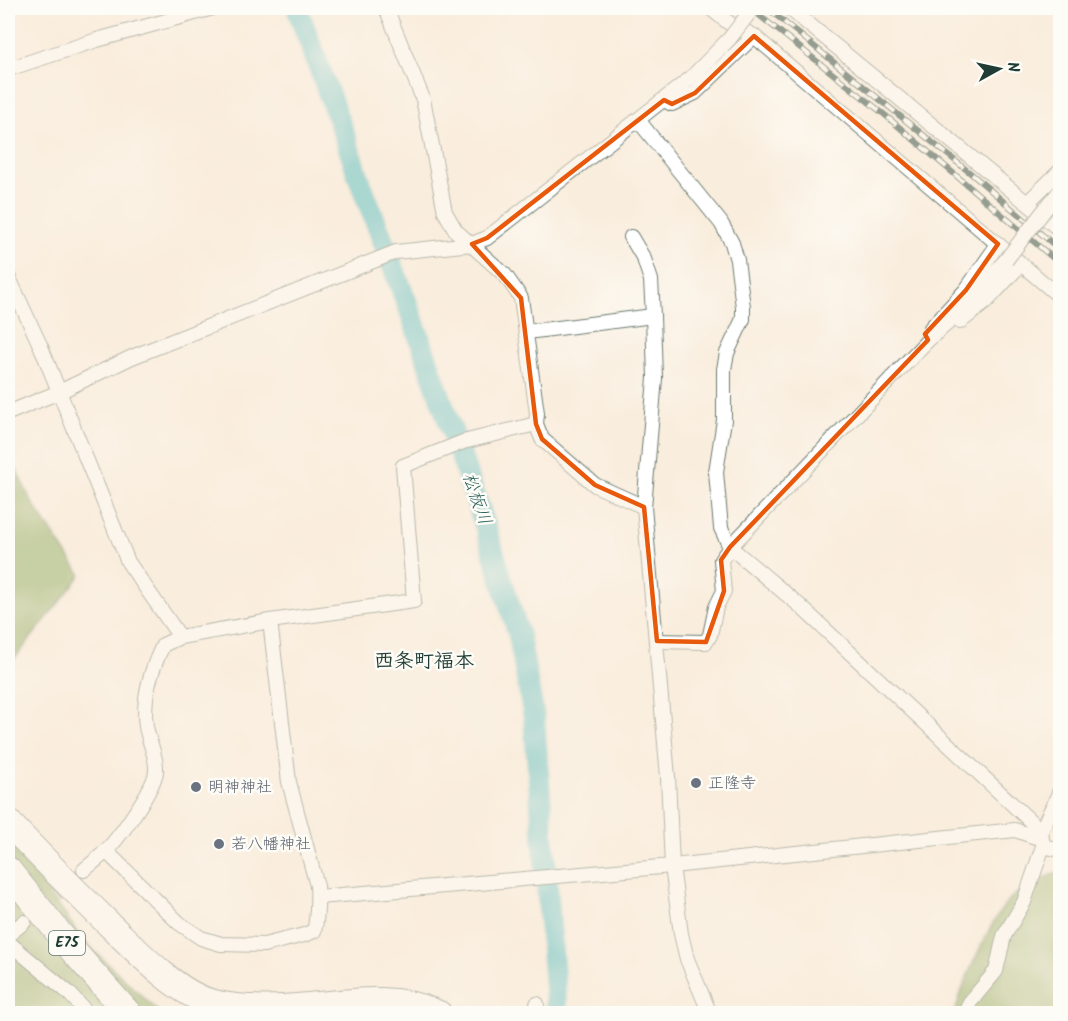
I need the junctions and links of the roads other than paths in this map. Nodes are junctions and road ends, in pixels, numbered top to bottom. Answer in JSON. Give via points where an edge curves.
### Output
{"nodes":[{"id":1,"x":213,"y":8,"type":"edge"},
{"id":2,"x":386,"y":8,"type":"edge"},
{"id":3,"x":710,"y":8,"type":"edge"},
{"id":4,"x":753,"y":8,"type":"edge"},
{"id":5,"x":789,"y":8,"type":"edge"},
{"id":6,"x":754,"y":36,"type":"junction"},
{"id":7,"x":8,"y":69,"type":"edge"},
{"id":8,"x":664,"y":100,"type":"junction"},
{"id":9,"x":638,"y":120,"type":"junction"},
{"id":10,"x":1060,"y":171,"type":"edge"},
{"id":11,"x":1060,"y":191,"type":"edge"},
{"id":12,"x":1028,"y":202,"type":"junction"},
{"id":13,"x":1060,"y":230,"type":"edge"},
{"id":14,"x":456,"y":231,"type":"junction"},
{"id":15,"x":631,"y":237,"type":"dead end"},
{"id":16,"x":472,"y":244,"type":"junction"},
{"id":17,"x":998,"y":244,"type":"junction"},
{"id":18,"x":448,"y":245,"type":"junction"},
{"id":19,"x":1022,"y":264,"type":"junction"},
{"id":20,"x":8,"y":276,"type":"edge"},
{"id":21,"x":1060,"y":297,"type":"edge"},
{"id":22,"x":653,"y":316,"type":"junction"},
{"id":23,"x":527,"y":332,"type":"junction"},
{"id":24,"x":928,"y":340,"type":"junction"},
{"id":25,"x":59,"y":392,"type":"junction"},
{"id":26,"x":8,"y":413,"type":"edge"},
{"id":27,"x":536,"y":424,"type":"junction"},
{"id":28,"x":644,"y":507,"type":"junction"},
{"id":29,"x":730,"y":547,"type":"junction"},
{"id":30,"x":270,"y":621,"type":"junction"},
{"id":31,"x":180,"y":637,"type":"junction"},
{"id":32,"x":657,"y":641,"type":"junction"},
{"id":33,"x":1060,"y":791,"type":"edge"},
{"id":34,"x":8,"y":822,"type":"edge"},
{"id":35,"x":1042,"y":838,"type":"junction"},
{"id":36,"x":1060,"y":849,"type":"edge"},
{"id":37,"x":106,"y":851,"type":"junction"},
{"id":38,"x":672,"y":866,"type":"junction"},
{"id":39,"x":8,"y":870,"type":"edge"},
{"id":40,"x":84,"y":870,"type":"tunnel mouth"},
{"id":41,"x":318,"y":897,"type":"junction"},
{"id":42,"x":24,"y":922,"type":"tunnel mouth"},
{"id":43,"x":8,"y":935,"type":"edge"},
{"id":44,"x":8,"y":942,"type":"edge"},
{"id":45,"x":88,"y":1014,"type":"edge"},
{"id":46,"x":109,"y":1014,"type":"edge"},
{"id":47,"x":129,"y":1014,"type":"edge"},
{"id":48,"x":439,"y":1014,"type":"edge"},
{"id":49,"x":710,"y":1014,"type":"edge"},
{"id":50,"x":965,"y":1014,"type":"edge"}],
"edges":[{"from":1,"to":7,"type":"street"},
{"from":2,"to":14,"type":"street","via":[[423,99],[445,212]]},
{"from":3,"to":6,"type":"street"},
{"from":4,"to":8,"type":"street","bridge":true,"via":[[730,38]]},
{"from":5,"to":12,"type":"street"},
{"from":6,"to":8,"type":"street","via":[[695,93],[672,104]]},
{"from":6,"to":17,"type":"street"},
{"from":8,"to":9,"type":"street"},
{"from":9,"to":16,"type":"street","via":[[487,238]]},
{"from":9,"to":29,"type":"street","via":[[721,223],[737,260],[742,319],[724,369],[724,420],[716,472],[721,528]]},
{"from":10,"to":12,"type":"street"},
{"from":11,"to":24,"type":"street","bridge":true,"via":[[1006,260],[956,316]]},
{"from":12,"to":13,"type":"street"},
{"from":14,"to":16,"type":"street"},
{"from":14,"to":18,"type":"street"},
{"from":15,"to":22,"type":"street","via":[[651,280]]},
{"from":16,"to":18,"type":"street"},
{"from":16,"to":23,"type":"street","via":[[505,275],[521,298]]},
{"from":17,"to":19,"type":"street"},
{"from":17,"to":24,"type":"street","via":[[966,290],[925,334]]},
{"from":18,"to":25,"type":"street","via":[[396,252],[132,357]]},
{"from":19,"to":21,"type":"street"},
{"from":19,"to":24,"type":"street","via":[[986,302]]},
{"from":20,"to":25,"type":"street"},
{"from":22,"to":23,"type":"street"},
{"from":22,"to":28,"type":"street","via":[[655,378]]},
{"from":23,"to":27,"type":"street"},
{"from":24,"to":29,"type":"street"},
{"from":25,"to":26,"type":"street"},
{"from":25,"to":31,"type":"street","via":[[128,562]]},
{"from":27,"to":28,"type":"street","via":[[543,439],[595,485]]},
{"from":27,"to":30,"type":"street","via":[[463,442],[403,466],[414,601]]},
{"from":28,"to":32,"type":"street"},
{"from":29,"to":32,"type":"street","via":[[721,560],[724,591],[706,642]]},
{"from":29,"to":35,"type":"street","via":[[799,605]]},
{"from":30,"to":31,"type":"street"},
{"from":30,"to":41,"type":"street","via":[[289,782]]},
{"from":31,"to":37,"type":"street","via":[[163,645],[153,665],[146,699],[146,726],[156,772],[150,789]]},
{"from":32,"to":38,"type":"street"},
{"from":33,"to":35,"type":"street"},
{"from":34,"to":48,"type":"highway","via":[[141,955],[174,983],[209,1002],[248,1008],[358,1000],[405,1002]]},
{"from":35,"to":36,"type":"street"},
{"from":35,"to":38,"type":"street","via":[[1015,830]]},
{"from":35,"to":50,"type":"street","via":[[1024,902],[1004,936],[996,971]]},
{"from":37,"to":40,"type":"street"},
{"from":37,"to":41,"type":"street","via":[[179,923],[201,938],[221,944],[264,945],[314,931]]},
{"from":38,"to":41,"type":"street"},
{"from":38,"to":49,"type":"street","via":[[687,959]]},
{"from":39,"to":46,"type":"highway"},
{"from":39,"to":47,"type":"highway","number":"E75"},
{"from":42,"to":43,"type":"street"},
{"from":44,"to":45,"type":"street"}]}
